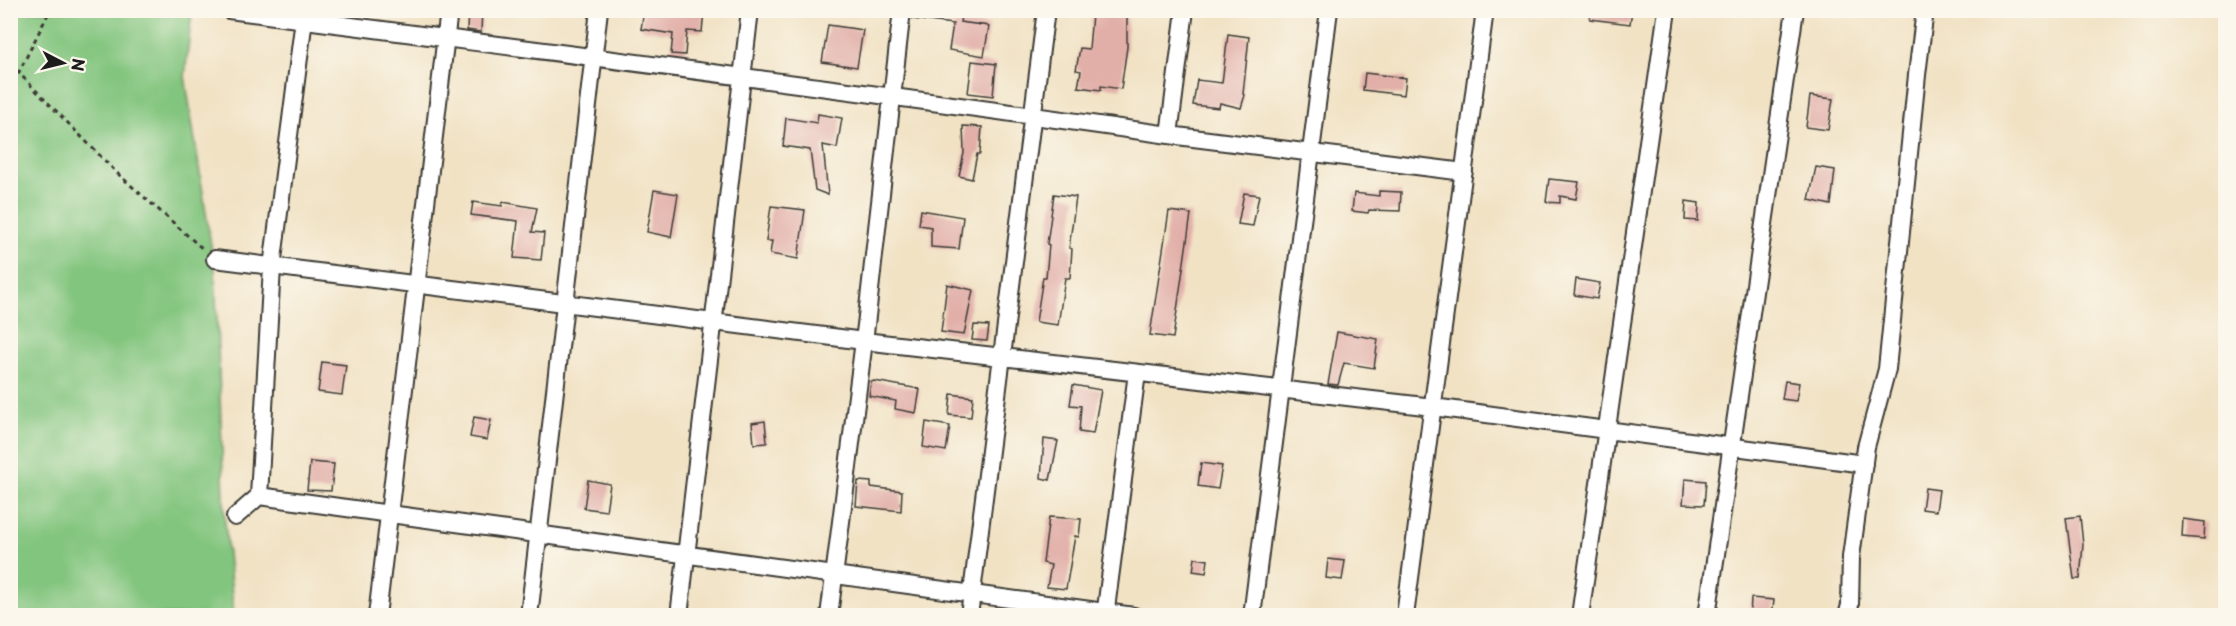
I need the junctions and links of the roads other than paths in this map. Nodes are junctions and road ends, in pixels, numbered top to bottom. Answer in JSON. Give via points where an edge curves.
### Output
{"nodes":[{"id":1,"x":229,"y":10,"type":"edge"},
{"id":2,"x":449,"y":10,"type":"edge"},
{"id":3,"x":599,"y":10,"type":"edge"},
{"id":4,"x":750,"y":10,"type":"edge"},
{"id":5,"x":902,"y":10,"type":"edge"},
{"id":6,"x":1046,"y":10,"type":"edge"},
{"id":7,"x":1185,"y":10,"type":"edge"},
{"id":8,"x":1329,"y":10,"type":"edge"},
{"id":9,"x":1485,"y":10,"type":"edge"},
{"id":10,"x":1667,"y":10,"type":"edge"},
{"id":11,"x":1795,"y":10,"type":"edge"},
{"id":12,"x":1925,"y":10,"type":"edge"},
{"id":13,"x":305,"y":15,"type":"edge"},
{"id":14,"x":446,"y":39,"type":"junction"},
{"id":15,"x":594,"y":58,"type":"junction"},
{"id":16,"x":742,"y":78,"type":"junction"},
{"id":17,"x":892,"y":96,"type":"junction"},
{"id":18,"x":1032,"y":116,"type":"junction"},
{"id":19,"x":1168,"y":135,"type":"junction"},
{"id":20,"x":1312,"y":153,"type":"junction"},
{"id":21,"x":1464,"y":172,"type":"junction"},
{"id":22,"x":214,"y":259,"type":"road end"},
{"id":23,"x":272,"y":267,"type":"junction"},
{"id":24,"x":416,"y":285,"type":"junction"},
{"id":25,"x":565,"y":304,"type":"junction"},
{"id":26,"x":714,"y":321,"type":"junction"},
{"id":27,"x":864,"y":342,"type":"junction"},
{"id":28,"x":1003,"y":357,"type":"junction"},
{"id":29,"x":1137,"y":373,"type":"junction"},
{"id":30,"x":1281,"y":389,"type":"junction"},
{"id":31,"x":1433,"y":407,"type":"junction"},
{"id":32,"x":1607,"y":430,"type":"junction"},
{"id":33,"x":1730,"y":446,"type":"junction"},
{"id":34,"x":1864,"y":465,"type":"junction"},
{"id":35,"x":259,"y":496,"type":"junction"},
{"id":36,"x":389,"y":514,"type":"junction"},
{"id":37,"x":235,"y":517,"type":"dead end"},
{"id":38,"x":539,"y":535,"type":"junction"},
{"id":39,"x":686,"y":555,"type":"junction"},
{"id":40,"x":834,"y":575,"type":"junction"},
{"id":41,"x":972,"y":592,"type":"junction"},
{"id":42,"x":1106,"y":614,"type":"edge"},
{"id":43,"x":377,"y":615,"type":"edge"},
{"id":44,"x":529,"y":615,"type":"edge"},
{"id":45,"x":679,"y":615,"type":"edge"},
{"id":46,"x":828,"y":615,"type":"edge"},
{"id":47,"x":969,"y":615,"type":"edge"},
{"id":48,"x":1134,"y":615,"type":"edge"},
{"id":49,"x":1252,"y":615,"type":"edge"},
{"id":50,"x":1405,"y":615,"type":"edge"},
{"id":51,"x":1580,"y":615,"type":"edge"},
{"id":52,"x":1707,"y":615,"type":"edge"},
{"id":53,"x":1847,"y":615,"type":"edge"}],
"edges":[{"from":1,"to":13,"type":"street"},
{"from":2,"to":14,"type":"street"},
{"from":3,"to":15,"type":"street"},
{"from":4,"to":16,"type":"street"},
{"from":5,"to":17,"type":"street"},
{"from":6,"to":18,"type":"street"},
{"from":7,"to":19,"type":"street"},
{"from":8,"to":20,"type":"street"},
{"from":9,"to":21,"type":"street"},
{"from":10,"to":32,"type":"street"},
{"from":11,"to":33,"type":"street"},
{"from":12,"to":34,"type":"street","via":[[1887,369]]},
{"from":13,"to":14,"type":"street"},
{"from":13,"to":23,"type":"street"},
{"from":14,"to":15,"type":"street"},
{"from":14,"to":24,"type":"street"},
{"from":15,"to":16,"type":"street"},
{"from":15,"to":25,"type":"street"},
{"from":16,"to":17,"type":"street"},
{"from":16,"to":26,"type":"street"},
{"from":17,"to":18,"type":"street"},
{"from":17,"to":27,"type":"street"},
{"from":18,"to":19,"type":"street"},
{"from":18,"to":28,"type":"street"},
{"from":19,"to":20,"type":"street"},
{"from":20,"to":21,"type":"street"},
{"from":20,"to":30,"type":"street"},
{"from":21,"to":31,"type":"street"},
{"from":22,"to":23,"type":"street"},
{"from":23,"to":24,"type":"street"},
{"from":23,"to":35,"type":"street"},
{"from":24,"to":25,"type":"street"},
{"from":24,"to":36,"type":"street"},
{"from":25,"to":26,"type":"street"},
{"from":25,"to":38,"type":"street"},
{"from":26,"to":27,"type":"street"},
{"from":26,"to":39,"type":"street"},
{"from":27,"to":28,"type":"street"},
{"from":27,"to":40,"type":"street"},
{"from":28,"to":29,"type":"street"},
{"from":28,"to":41,"type":"street"},
{"from":29,"to":30,"type":"street"},
{"from":29,"to":42,"type":"street"},
{"from":30,"to":31,"type":"street"},
{"from":30,"to":49,"type":"street"},
{"from":31,"to":32,"type":"street"},
{"from":31,"to":50,"type":"street"},
{"from":32,"to":33,"type":"street"},
{"from":32,"to":51,"type":"street"},
{"from":33,"to":34,"type":"street"},
{"from":33,"to":52,"type":"street"},
{"from":34,"to":53,"type":"street"},
{"from":35,"to":36,"type":"street"},
{"from":35,"to":37,"type":"street"},
{"from":36,"to":38,"type":"street"},
{"from":36,"to":43,"type":"street"},
{"from":38,"to":39,"type":"street"},
{"from":38,"to":44,"type":"street"},
{"from":39,"to":40,"type":"street"},
{"from":39,"to":45,"type":"street"},
{"from":40,"to":41,"type":"street"},
{"from":40,"to":46,"type":"street"},
{"from":41,"to":42,"type":"street"},
{"from":41,"to":47,"type":"street"},
{"from":42,"to":48,"type":"street"}]}
